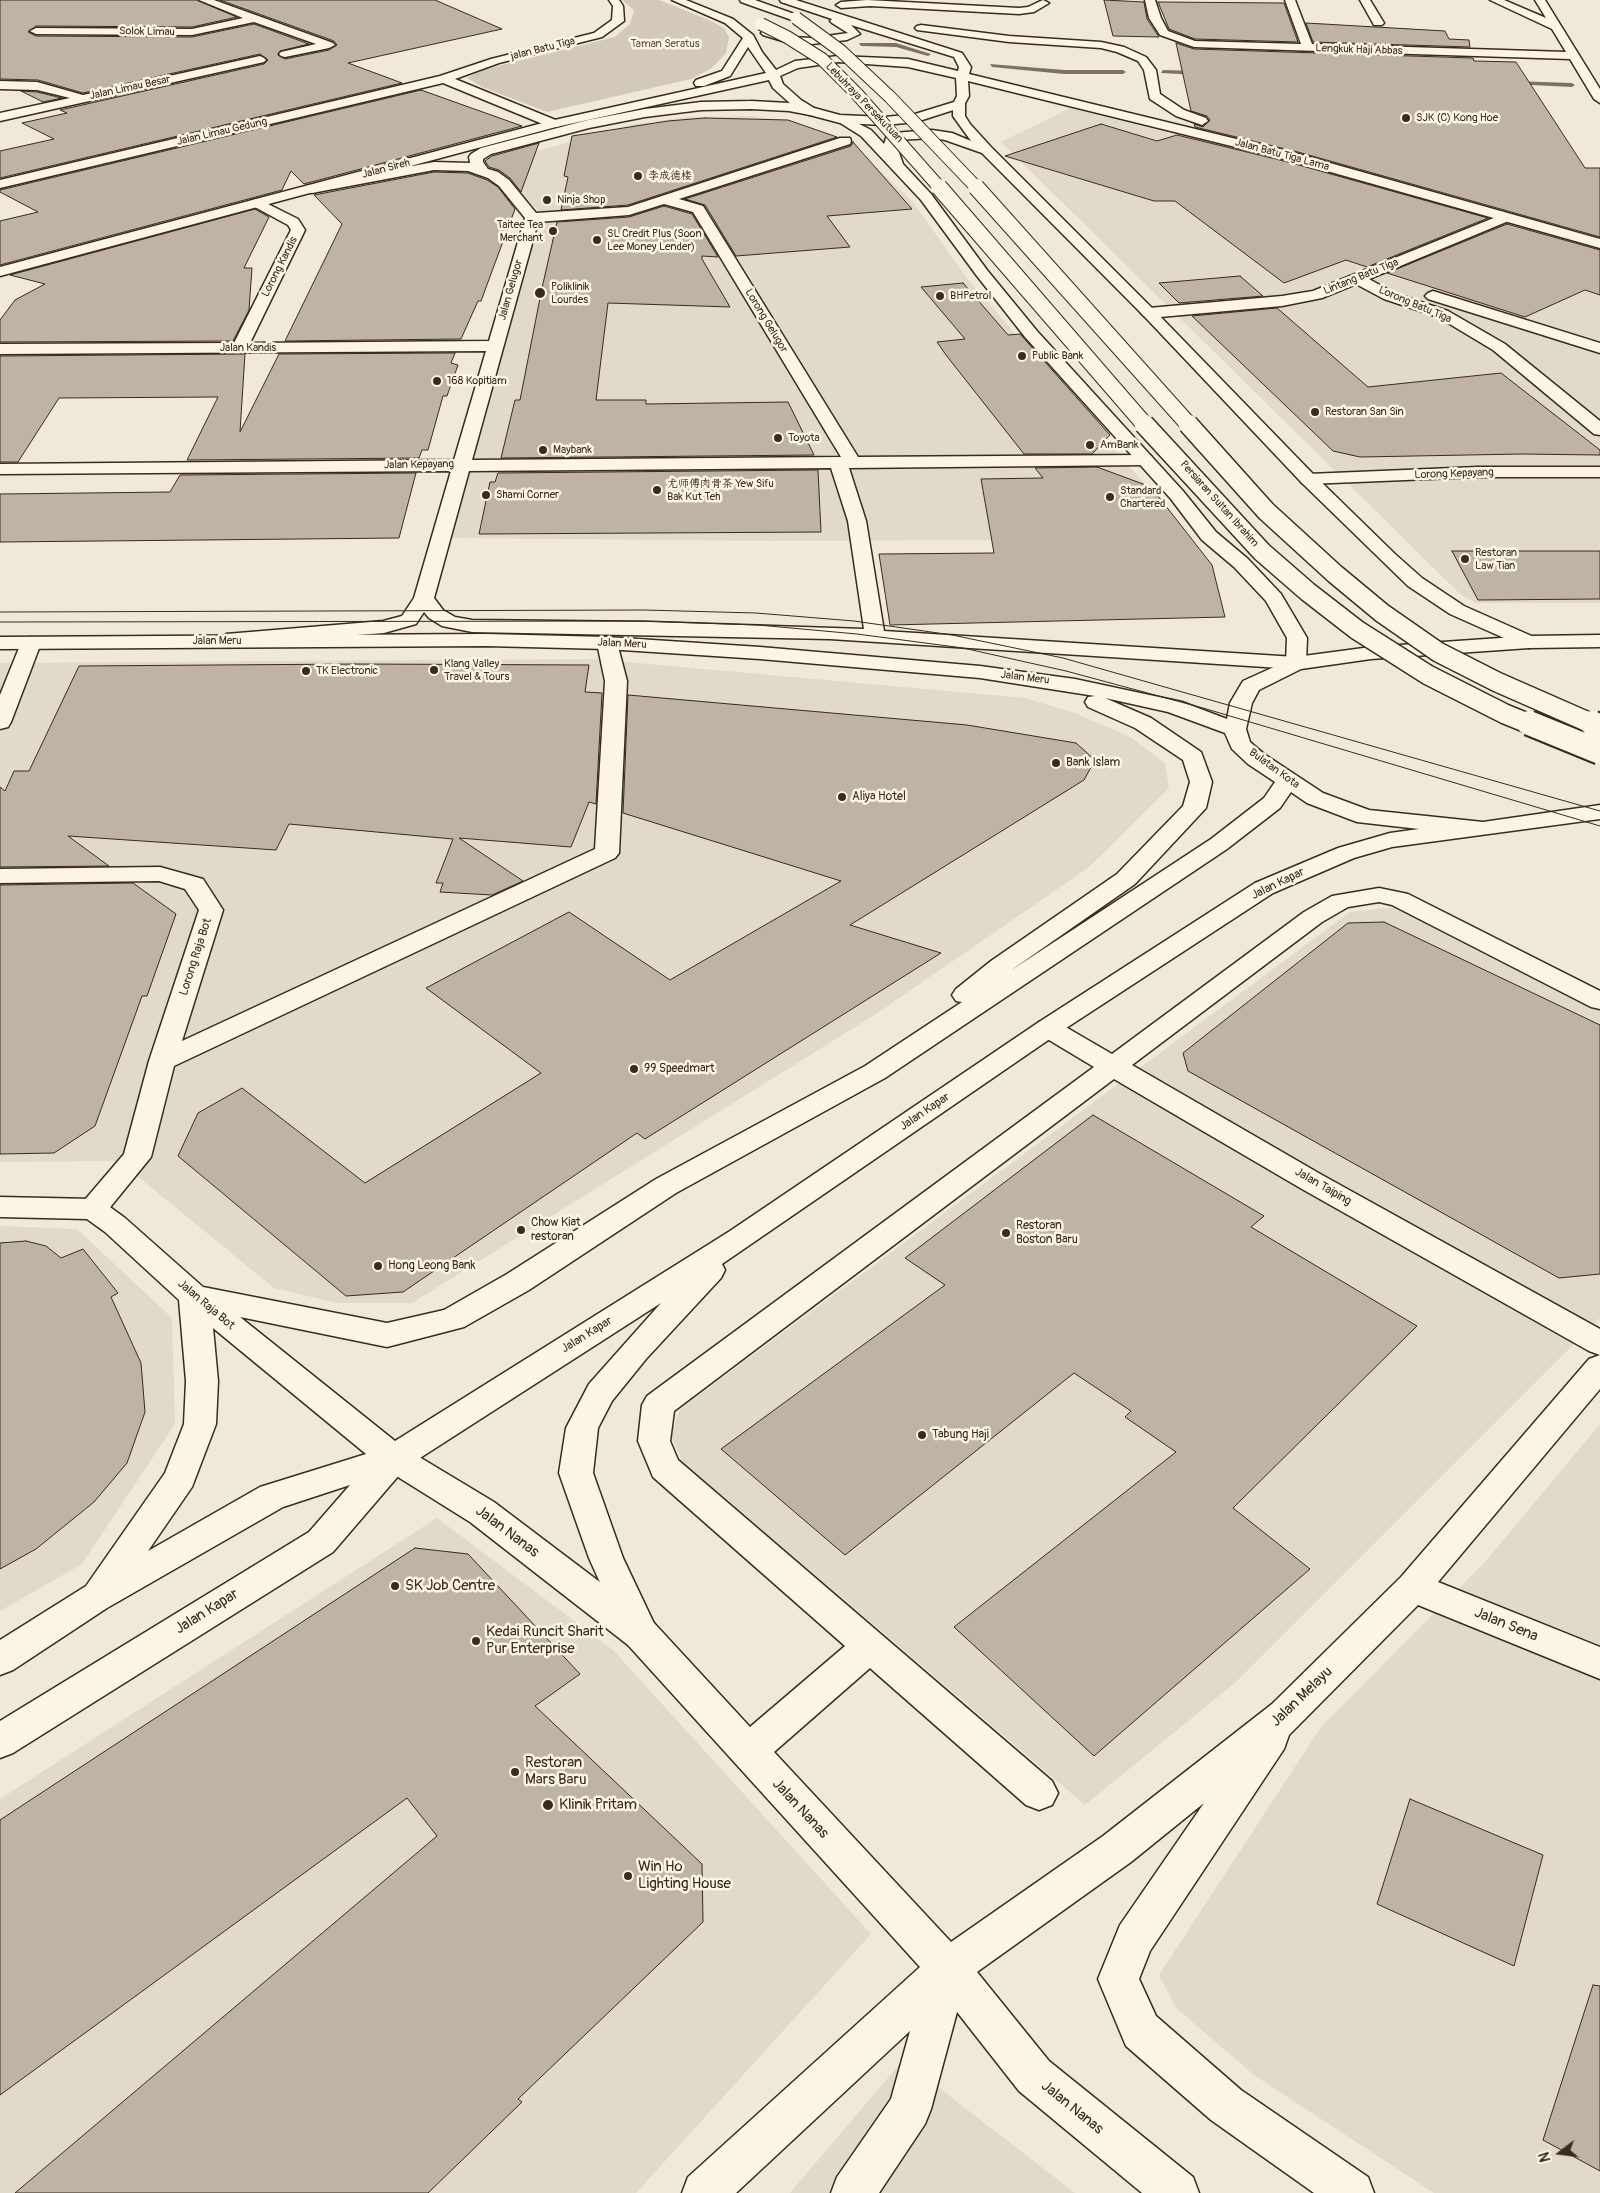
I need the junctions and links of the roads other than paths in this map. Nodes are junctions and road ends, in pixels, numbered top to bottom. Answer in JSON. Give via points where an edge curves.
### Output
{"nodes":[{"id":1,"x":204,"y":0,"type":"edge"},
{"id":2,"x":614,"y":0,"type":"edge"},
{"id":3,"x":677,"y":0,"type":"edge"},
{"id":4,"x":702,"y":0,"type":"edge"},
{"id":5,"x":745,"y":0,"type":"edge"},
{"id":6,"x":1150,"y":0,"type":"edge"},
{"id":7,"x":1290,"y":0,"type":"edge"},
{"id":8,"x":1365,"y":0,"type":"edge"},
{"id":9,"x":1494,"y":0,"type":"edge"},
{"id":10,"x":1508,"y":0,"type":"edge"},
{"id":11,"x":789,"y":1,"type":"edge"},
{"id":12,"x":1541,"y":1,"type":"edge"},
{"id":13,"x":1044,"y":3,"type":"dead end"},
{"id":14,"x":877,"y":15,"type":"dead end"},
{"id":15,"x":256,"y":18,"type":"junction"},
{"id":16,"x":729,"y":20,"type":"junction"},
{"id":17,"x":1378,"y":23,"type":"dead end"},
{"id":18,"x":1554,"y":26,"type":"junction"},
{"id":19,"x":36,"y":30,"type":"dead end"},
{"id":20,"x":748,"y":37,"type":"junction"},
{"id":21,"x":1308,"y":48,"type":"junction"},
{"id":22,"x":285,"y":54,"type":"dead end"},
{"id":23,"x":958,"y":56,"type":"junction"},
{"id":24,"x":1573,"y":56,"type":"junction"},
{"id":25,"x":260,"y":60,"type":"dead end"},
{"id":26,"x":774,"y":75,"type":"junction"},
{"id":27,"x":962,"y":77,"type":"junction"},
{"id":28,"x":444,"y":79,"type":"junction"},
{"id":29,"x":0,"y":85,"type":"edge"},
{"id":30,"x":82,"y":98,"type":"junction"},
{"id":31,"x":1600,"y":99,"type":"edge"},
{"id":32,"x":959,"y":104,"type":"junction"},
{"id":33,"x":810,"y":111,"type":"junction"},
{"id":34,"x":0,"y":117,"type":"edge"},
{"id":35,"x":840,"y":118,"type":"junction"},
{"id":36,"x":554,"y":124,"type":"junction"},
{"id":37,"x":845,"y":140,"type":"dead end"},
{"id":38,"x":986,"y":150,"type":"junction"},
{"id":39,"x":1293,"y":157,"type":"junction"},
{"id":40,"x":916,"y":158,"type":"joint"},
{"id":41,"x":482,"y":170,"type":"junction"},
{"id":42,"x":901,"y":171,"type":"junction"},
{"id":43,"x":0,"y":184,"type":"edge"},
{"id":44,"x":310,"y":189,"type":"junction"},
{"id":45,"x":664,"y":200,"type":"junction"},
{"id":46,"x":258,"y":203,"type":"junction"},
{"id":47,"x":532,"y":218,"type":"junction"},
{"id":48,"x":1506,"y":218,"type":"junction"},
{"id":49,"x":1551,"y":230,"type":"junction"},
{"id":50,"x":1600,"y":239,"type":"edge"},
{"id":51,"x":1600,"y":244,"type":"edge"},
{"id":52,"x":0,"y":272,"type":"edge"},
{"id":53,"x":1358,"y":279,"type":"junction"},
{"id":54,"x":1149,"y":313,"type":"junction"},
{"id":55,"x":495,"y":346,"type":"junction"},
{"id":56,"x":239,"y":348,"type":"junction"},
{"id":57,"x":1600,"y":348,"type":"edge"},
{"id":58,"x":0,"y":349,"type":"edge"},
{"id":59,"x":1600,"y":430,"type":"edge"},
{"id":60,"x":1145,"y":460,"type":"junction"},
{"id":61,"x":846,"y":463,"type":"junction"},
{"id":62,"x":462,"y":465,"type":"junction"},
{"id":63,"x":0,"y":469,"type":"edge"},
{"id":64,"x":1600,"y":472,"type":"edge"},
{"id":65,"x":1308,"y":479,"type":"junction"},
{"id":66,"x":424,"y":598,"type":"junction"},
{"id":67,"x":874,"y":636,"type":"junction"},
{"id":68,"x":1600,"y":641,"type":"edge"},
{"id":69,"x":178,"y":642,"type":"junction"},
{"id":70,"x":1528,"y":642,"type":"junction"},
{"id":71,"x":0,"y":643,"type":"edge"},
{"id":72,"x":31,"y":643,"type":"junction"},
{"id":73,"x":607,"y":643,"type":"junction"},
{"id":74,"x":1296,"y":664,"type":"junction"},
{"id":75,"x":980,"y":672,"type":"junction"},
{"id":76,"x":0,"y":722,"type":"edge"},
{"id":77,"x":1600,"y":727,"type":"edge"},
{"id":78,"x":1235,"y":729,"type":"junction"},
{"id":79,"x":1600,"y":752,"type":"edge"},
{"id":80,"x":1288,"y":779,"type":"junction"},
{"id":81,"x":1600,"y":812,"type":"edge"},
{"id":82,"x":1483,"y":830,"type":"junction"},
{"id":83,"x":0,"y":876,"type":"edge"},
{"id":84,"x":1600,"y":1000,"type":"edge"},
{"id":85,"x":1048,"y":1028,"type":"junction"},
{"id":86,"x":162,"y":1061,"type":"junction"},
{"id":87,"x":1116,"y":1066,"type":"junction"},
{"id":88,"x":875,"y":1072,"type":"junction"},
{"id":89,"x":0,"y":1207,"type":"edge"},
{"id":90,"x":93,"y":1208,"type":"junction"},
{"id":91,"x":740,"y":1238,"type":"junction"},
{"id":92,"x":194,"y":1296,"type":"junction"},
{"id":93,"x":1600,"y":1343,"type":"edge"},
{"id":94,"x":1600,"y":1367,"type":"edge"},
{"id":95,"x":394,"y":1458,"type":"junction"},
{"id":96,"x":1413,"y":1587,"type":"junction"},
{"id":97,"x":95,"y":1598,"type":"junction"},
{"id":98,"x":641,"y":1634,"type":"junction"},
{"id":99,"x":871,"y":1645,"type":"junction"},
{"id":100,"x":0,"y":1659,"type":"edge"},
{"id":101,"x":1600,"y":1662,"type":"edge"},
{"id":102,"x":1285,"y":1716,"type":"junction"},
{"id":103,"x":0,"y":1741,"type":"edge"},
{"id":104,"x":748,"y":1752,"type":"junction"},
{"id":105,"x":1039,"y":1793,"type":"dead end"},
{"id":106,"x":948,"y":1968,"type":"junction"},
{"id":107,"x":704,"y":2193,"type":"edge"},
{"id":108,"x":853,"y":2193,"type":"edge"},
{"id":109,"x":1177,"y":2193,"type":"edge"},
{"id":110,"x":1352,"y":2193,"type":"edge"}],
"edges":[{"from":1,"to":15,"type":"main road"},
{"from":2,"to":28,"type":"main road","name":"jalan Batu Tiga","via":[[618,6],[618,21],[598,35],[496,61]]},
{"from":3,"to":16,"type":"main road"},
{"from":4,"to":40,"type":"main road","name":"Lebuhraya Persekutuan","bridge":true,"via":[[762,24],[822,59]]},
{"from":5,"to":77,"type":"main road","name":"Lebuhraya Persekutuan","bridge":true,"via":[[796,18],[841,51],[890,97],[950,158],[1266,511],[1382,614],[1438,652],[1496,682]]},
{"from":6,"to":21,"type":"main road","name":"Lengkuk Haji Abbas","via":[[1164,33],[1194,44]]},
{"from":7,"to":21,"type":"main road"},
{"from":8,"to":17,"type":"main road"},
{"from":9,"to":18,"type":"main road"},
{"from":10,"to":12,"type":"main road"},
{"from":11,"to":16,"type":"main road","via":[[851,28],[854,34],[826,41],[789,40]]},
{"from":11,"to":23,"type":"main road"},
{"from":12,"to":18,"type":"main road"},
{"from":13,"to":14,"type":"main road","via":[[1019,11],[837,4]]},
{"from":15,"to":19,"type":"main road","name":"Solok Limau","via":[[192,32]]},
{"from":15,"to":22,"type":"main road","via":[[329,45]]},
{"from":16,"to":20,"type":"main road"},
{"from":18,"to":24,"type":"main road"},
{"from":20,"to":26,"type":"main road"},
{"from":20,"to":36,"type":"main road","via":[[726,73]]},
{"from":21,"to":24,"type":"main road","name":"Lengkuk Haji Abbas"},
{"from":23,"to":27,"type":"main road","via":[[965,67]]},
{"from":23,"to":39,"type":"main road","via":[[946,42],[917,26],[1008,39],[1120,49],[1142,59],[1150,70],[1154,96],[1164,104]]},
{"from":24,"to":31,"type":"main road"},
{"from":25,"to":30,"type":"main road","name":"Jalan Limau Besar"},
{"from":26,"to":27,"type":"main road","name":"Jalan Batu Tiga Lama","via":[[808,62],[859,59],[908,63]]},
{"from":26,"to":33,"type":"main road","via":[[784,93]]},
{"from":26,"to":36,"type":"main road","name":"Jalan Sireh"},
{"from":27,"to":32,"type":"main road","via":[[963,96]]},
{"from":27,"to":39,"type":"main road","name":"Jalan Batu Tiga Lama"},
{"from":28,"to":36,"type":"main road"},
{"from":28,"to":43,"type":"main road","name":"Jalan Limau Gedung"},
{"from":29,"to":30,"type":"main road","via":[[55,89]]},
{"from":30,"to":34,"type":"main road","name":"Jalan Limau Besar"},
{"from":32,"to":35,"type":"main road","via":[[916,118],[885,121]]},
{"from":32,"to":38,"type":"main road","via":[[959,116]]},
{"from":33,"to":35,"type":"main road"},
{"from":33,"to":41,"type":"main road","via":[[751,105],[701,106],[645,113],[588,124],[486,151],[476,157]]},
{"from":35,"to":42,"type":"main road","via":[[866,133]]},
{"from":36,"to":44,"type":"main road","name":"Jalan Sireh"},
{"from":37,"to":45,"type":"main road"},
{"from":38,"to":42,"type":"main road","via":[[947,136],[898,136],[892,138],[890,144]]},
{"from":38,"to":54,"type":"main road"},
{"from":39,"to":48,"type":"main road","name":"Jalan Batu Tiga Lama"},
{"from":40,"to":79,"type":"main road","name":"Persiaran Sultan Ibrahim","bridge":true,"via":[[1119,396],[1262,552],[1308,592],[1357,630],[1428,675],[1506,714]]},
{"from":41,"to":44,"type":"main road","via":[[434,166]]},
{"from":41,"to":47,"type":"main road","via":[[504,183]]},
{"from":42,"to":60,"type":"main road","via":[[926,197],[1031,334]]},
{"from":44,"to":46,"type":"main road","name":"Jalan Sireh"},
{"from":45,"to":47,"type":"main road","via":[[629,211]]},
{"from":45,"to":61,"type":"main road","name":"Lorong Gelugor","via":[[698,209]]},
{"from":46,"to":52,"type":"main road","name":"Jalan Sireh"},
{"from":46,"to":56,"type":"main road","name":"Lorong Kandis","via":[[293,222],[298,230]]},
{"from":47,"to":55,"type":"main road","name":"Jalan Gelugor"},
{"from":48,"to":49,"type":"main road","name":"Jalan Batu Tiga Lama"},
{"from":48,"to":53,"type":"main road","name":"Lintang Batu Tiga"},
{"from":49,"to":50,"type":"main road"},
{"from":49,"to":51,"type":"main road","name":"Jalan Batu Tiga Lama"},
{"from":53,"to":54,"type":"main road","name":"Lintang Batu Tiga","via":[[1317,296]]},
{"from":53,"to":57,"type":"main road","name":"Lorong Batu Tiga","via":[[1416,291]]},
{"from":53,"to":59,"type":"main road","name":"Lorong Batu Tiga","via":[[1389,296],[1443,314],[1499,347]]},
{"from":54,"to":65,"type":"main road"},
{"from":55,"to":56,"type":"main road","name":"Jalan Kandis"},
{"from":55,"to":62,"type":"main road","name":"Jalan Gelugor"},
{"from":56,"to":58,"type":"main road","name":"Jalan Kandis"},
{"from":60,"to":61,"type":"main road","name":"Jalan Kepayang"},
{"from":60,"to":74,"type":"main road","via":[[1209,536],[1241,563],[1274,598],[1298,638]]},
{"from":61,"to":62,"type":"main road","name":"Jalan Kepayang"},
{"from":61,"to":67,"type":"main road","name":"Lorong Gelugor","via":[[845,478],[857,521]]},
{"from":62,"to":63,"type":"main road","name":"Jalan Kepayang"},
{"from":62,"to":66,"type":"main road","name":"Jalan Gelugor"},
{"from":64,"to":65,"type":"main road","name":"Lorong Kepayang","via":[[1478,472]]},
{"from":65,"to":70,"type":"main road","via":[[1415,582],[1457,610]]},
{"from":66,"to":67,"type":"main road","name":"Jalan Meru","via":[[436,614],[449,622],[472,626],[830,632]]},
{"from":66,"to":69,"type":"main road","name":"Jalan Gelugor","via":[[409,620],[384,627]]},
{"from":67,"to":74,"type":"main road","name":"Jalan Meru"},
{"from":68,"to":70,"type":"main road"},
{"from":69,"to":72,"type":"main road","name":"Jalan Meru"},
{"from":69,"to":73,"type":"main road","name":"Jalan Meru","via":[[486,640]]},
{"from":70,"to":74,"type":"main road","via":[[1371,653]]},
{"from":71,"to":72,"type":"main road","name":"Jalan Meru"},
{"from":72,"to":76,"type":"main road"},
{"from":73,"to":75,"type":"main road","name":"Jalan Meru"},
{"from":73,"to":86,"type":"main road","via":[[616,681],[608,853]]},
{"from":74,"to":78,"type":"main road","via":[[1251,686],[1241,703]]},
{"from":75,"to":78,"type":"main road","name":"Jalan Meru","via":[[1075,685],[1174,707]]},
{"from":75,"to":88,"type":"main road","via":[[1097,702],[1143,723],[1193,757],[1201,782],[1194,808],[1126,879],[1000,966]]},
{"from":78,"to":80,"type":"main road","name":"Bulatan Kota","via":[[1240,744],[1256,759]]},
{"from":80,"to":82,"type":"main road","name":"Bulatan Kota","via":[[1315,798],[1365,817]]},
{"from":80,"to":88,"type":"main road","via":[[1272,803],[1219,844]]},
{"from":81,"to":82,"type":"main road","name":"Bulatan Kota"},
{"from":82,"to":85,"type":"main road","name":"Jalan Kapar","via":[[1382,843],[1346,853],[1264,888]]},
{"from":83,"to":86,"type":"main road","name":"Lorong Raja Bot","via":[[160,874],[194,884],[212,910]]},
{"from":84,"to":87,"type":"main road","via":[[1399,899],[1379,895],[1340,901],[1314,917]]},
{"from":85,"to":87,"type":"main road","name":"Jalan Taiping"},
{"from":85,"to":91,"type":"main road","name":"Jalan Kapar"},
{"from":86,"to":90,"type":"main road","name":"Lorong Raja Bot","via":[[137,1157]]},
{"from":87,"to":93,"type":"main road","name":"Jalan Taiping","via":[[1312,1182]]},
{"from":87,"to":99,"type":"main road","via":[[658,1405],[654,1441],[664,1468]]},
{"from":88,"to":92,"type":"main road","via":[[666,1186],[518,1282],[453,1319],[387,1335]]},
{"from":89,"to":90,"type":"main road"},
{"from":90,"to":92,"type":"main road","name":"Jalan Raja Bot"},
{"from":91,"to":95,"type":"main road","name":"Jalan Kapar"},
{"from":91,"to":98,"type":"main road","via":[[635,1350],[600,1393],[582,1428],[576,1473],[606,1558]]},
{"from":92,"to":95,"type":"main road","name":"Jalan Raja Bot"},
{"from":92,"to":97,"type":"main road","via":[[202,1381],[200,1424],[180,1478]]},
{"from":94,"to":96,"type":"main road","name":"Jalan Melayu"},
{"from":95,"to":97,"type":"main road","name":"Jalan Kapar","via":[[272,1497]]},
{"from":95,"to":98,"type":"main road","name":"Jalan Nanas","via":[[482,1512]]},
{"from":95,"to":103,"type":"main road","name":"Jalan Kapar","via":[[321,1542]]},
{"from":96,"to":101,"type":"main road","name":"Jalan Sena"},
{"from":96,"to":102,"type":"main road","name":"Jalan Melayu"},
{"from":97,"to":100,"type":"main road","name":"Jalan Kapar"},
{"from":98,"to":104,"type":"main road","name":"Jalan Nanas"},
{"from":99,"to":104,"type":"main road"},
{"from":99,"to":105,"type":"main road"},
{"from":102,"to":106,"type":"main road","name":"Jalan Melayu","via":[[1117,1849]]},
{"from":102,"to":110,"type":"main road","via":[[1134,1939],[1118,1979],[1141,2031],[1226,2105]]},
{"from":104,"to":106,"type":"main road","name":"Jalan Nanas"},
{"from":106,"to":107,"type":"main road","name":"Jalan Melayu"},
{"from":106,"to":108,"type":"main road","via":[[910,2110]]},
{"from":106,"to":109,"type":"main road","name":"Jalan Nanas","via":[[1034,2076]]}]}
